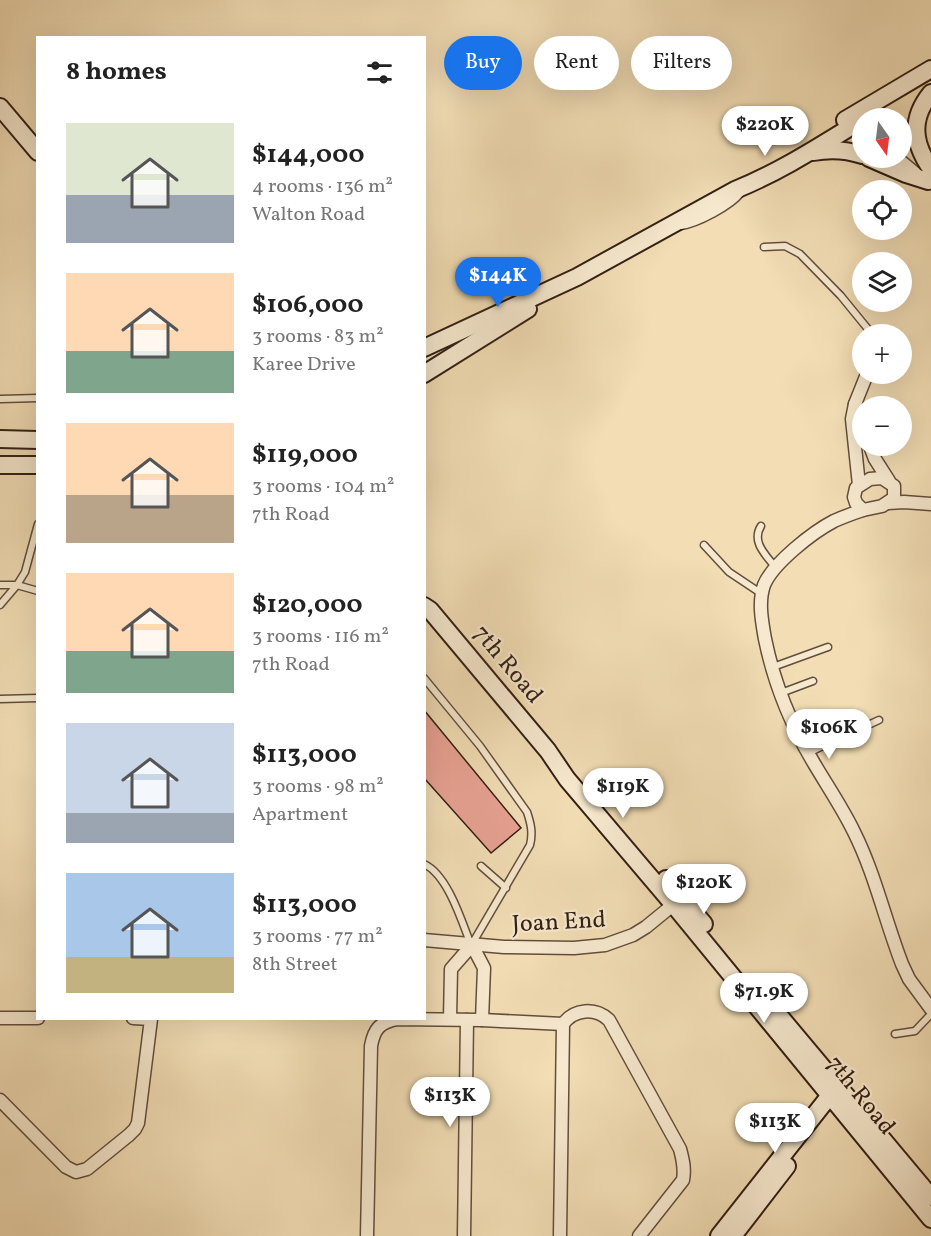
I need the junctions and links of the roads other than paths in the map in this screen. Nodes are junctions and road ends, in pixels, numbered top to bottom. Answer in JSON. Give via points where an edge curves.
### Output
{"nodes":[{"id":1,"x":931,"y":69,"type":"edge"},
{"id":2,"x":931,"y":80,"type":"edge"},
{"id":3,"x":931,"y":93,"type":"edge"},
{"id":4,"x":0,"y":107,"type":"edge"},
{"id":5,"x":878,"y":108,"type":"edge"},
{"id":6,"x":881,"y":108,"type":"edge"},
{"id":7,"x":852,"y":124,"type":"edge"},
{"id":8,"x":852,"y":125,"type":"edge"},
{"id":9,"x":36,"y":150,"type":"edge"},
{"id":10,"x":852,"y":152,"type":"edge"},
{"id":11,"x":808,"y":153,"type":"junction"},
{"id":12,"x":912,"y":163,"type":"edge"},
{"id":13,"x":892,"y":168,"type":"edge"},
{"id":14,"x":908,"y":168,"type":"edge"},
{"id":15,"x":930,"y":177,"type":"edge"},
{"id":16,"x":738,"y":185,"type":"junction"},
{"id":17,"x":704,"y":198,"type":"dead end"},
{"id":18,"x":672,"y":225,"type":"junction"},
{"id":19,"x":764,"y":247,"type":"dead end"},
{"id":20,"x":577,"y":277,"type":"junction"},
{"id":21,"x":864,"y":324,"type":"edge"},
{"id":22,"x":426,"y":347,"type":"edge"},
{"id":23,"x":426,"y":373,"type":"edge"},
{"id":24,"x":36,"y":398,"type":"edge"},
{"id":25,"x":1,"y":399,"type":"edge"},
{"id":26,"x":0,"y":439,"type":"edge"},
{"id":27,"x":36,"y":440,"type":"edge"},
{"id":28,"x":856,"y":456,"type":"edge"},
{"id":29,"x":874,"y":456,"type":"edge"},
{"id":30,"x":0,"y":465,"type":"edge"},
{"id":31,"x":36,"y":465,"type":"edge"},
{"id":32,"x":859,"y":485,"type":"junction"},
{"id":33,"x":893,"y":485,"type":"junction"},
{"id":34,"x":854,"y":499,"type":"junction"},
{"id":35,"x":888,"y":503,"type":"junction"},
{"id":36,"x":929,"y":504,"type":"edge"},
{"id":37,"x":863,"y":510,"type":"junction"},
{"id":38,"x":834,"y":521,"type":"junction"},
{"id":39,"x":760,"y":526,"type":"dead end"},
{"id":40,"x":36,"y":539,"type":"edge"},
{"id":41,"x":704,"y":545,"type":"dead end"},
{"id":42,"x":776,"y":568,"type":"junction"},
{"id":43,"x":0,"y":585,"type":"edge"},
{"id":44,"x":17,"y":585,"type":"junction"},
{"id":45,"x":36,"y":590,"type":"edge"},
{"id":46,"x":762,"y":595,"type":"junction"},
{"id":47,"x":426,"y":604,"type":"edge"},
{"id":48,"x":0,"y":606,"type":"edge"},
{"id":49,"x":828,"y":647,"type":"dead end"},
{"id":50,"x":773,"y":667,"type":"junction"},
{"id":51,"x":426,"y":680,"type":"edge"},
{"id":52,"x":813,"y":681,"type":"dead end"},
{"id":53,"x":781,"y":693,"type":"junction"},
{"id":54,"x":36,"y":698,"type":"edge"},
{"id":55,"x":0,"y":699,"type":"edge"},
{"id":56,"x":879,"y":720,"type":"dead end"},
{"id":57,"x":808,"y":753,"type":"junction"},
{"id":58,"x":426,"y":866,"type":"edge"},
{"id":59,"x":481,"y":866,"type":"dead end"},
{"id":60,"x":506,"y":888,"type":"junction"},
{"id":61,"x":677,"y":901,"type":"junction"},
{"id":62,"x":426,"y":940,"type":"edge"},
{"id":63,"x":472,"y":945,"type":"junction"},
{"id":64,"x":931,"y":1009,"type":"edge"},
{"id":65,"x":931,"y":1014,"type":"edge"},
{"id":66,"x":0,"y":1017,"type":"edge"},
{"id":67,"x":36,"y":1018,"type":"edge"},
{"id":68,"x":426,"y":1019,"type":"edge"},
{"id":69,"x":450,"y":1019,"type":"junction"},
{"id":70,"x":151,"y":1020,"type":"edge"},
{"id":71,"x":392,"y":1020,"type":"edge"},
{"id":72,"x":467,"y":1020,"type":"junction"},
{"id":73,"x":482,"y":1020,"type":"junction"},
{"id":74,"x":562,"y":1024,"type":"junction"},
{"id":75,"x":895,"y":1034,"type":"dead end"},
{"id":76,"x":839,"y":1098,"type":"junction"},
{"id":77,"x":0,"y":1100,"type":"edge"},
{"id":78,"x":931,"y":1197,"type":"edge"},
{"id":79,"x":931,"y":1219,"type":"edge"},
{"id":80,"x":367,"y":1236,"type":"edge"},
{"id":81,"x":464,"y":1236,"type":"edge"},
{"id":82,"x":560,"y":1236,"type":"edge"},
{"id":83,"x":639,"y":1236,"type":"edge"},
{"id":84,"x":719,"y":1236,"type":"edge"},
{"id":85,"x":733,"y":1236,"type":"edge"}],
"edges":[{"from":1,"to":5,"type":"street"},
{"from":2,"to":6,"type":"street"},
{"from":3,"to":15,"type":"street","via":[[921,105],[915,124]]},
{"from":4,"to":9,"type":"street"},
{"from":7,"to":16,"type":"street"},
{"from":8,"to":11,"type":"street"},
{"from":10,"to":11,"type":"street"},
{"from":11,"to":16,"type":"street"},
{"from":12,"to":15,"type":"street"},
{"from":13,"to":15,"type":"street"},
{"from":14,"to":15,"type":"street"},
{"from":16,"to":18,"type":"street"},
{"from":17,"to":18,"type":"lane"},
{"from":18,"to":20,"type":"street"},
{"from":19,"to":21,"type":"lane","via":[[785,246],[800,254]]},
{"from":20,"to":22,"type":"street"},
{"from":20,"to":23,"type":"street"},
{"from":24,"to":25,"type":"lane"},
{"from":26,"to":27,"type":"street"},
{"from":28,"to":32,"type":"street"},
{"from":29,"to":33,"type":"street"},
{"from":30,"to":31,"type":"street"},
{"from":32,"to":33,"type":"street","via":[[876,478]]},
{"from":32,"to":34,"type":"street"},
{"from":33,"to":35,"type":"street","via":[[894,498]]},
{"from":33,"to":36,"type":"street"},
{"from":34,"to":37,"type":"street"},
{"from":34,"to":38,"type":"street"},
{"from":35,"to":36,"type":"street"},
{"from":35,"to":37,"type":"street"},
{"from":37,"to":38,"type":"street"},
{"from":38,"to":42,"type":"street"},
{"from":39,"to":42,"type":"lane","via":[[758,543]]},
{"from":40,"to":44,"type":"lane"},
{"from":41,"to":46,"type":"lane","via":[[729,572]]},
{"from":42,"to":46,"type":"street"},
{"from":43,"to":44,"type":"lane"},
{"from":44,"to":45,"type":"lane"},
{"from":44,"to":48,"type":"lane"},
{"from":46,"to":50,"type":"street","via":[[762,623]]},
{"from":47,"to":61,"type":"street","name":"7th Road","via":[[567,779]]},
{"from":49,"to":50,"type":"lane"},
{"from":50,"to":53,"type":"street"},
{"from":51,"to":60,"type":"lane","via":[[527,812],[530,845]]},
{"from":52,"to":53,"type":"lane"},
{"from":53,"to":57,"type":"street"},
{"from":54,"to":55,"type":"lane"},
{"from":56,"to":57,"type":"lane"},
{"from":57,"to":64,"type":"street","via":[[854,831],[902,964]]},
{"from":58,"to":63,"type":"lane","via":[[437,874],[451,896]]},
{"from":59,"to":60,"type":"lane"},
{"from":60,"to":63,"type":"lane"},
{"from":61,"to":63,"type":"street","name":"Joan End","via":[[633,935],[605,945]]},
{"from":61,"to":76,"type":"street","name":"7th Road"},
{"from":62,"to":63,"type":"street","name":"Joan End"},
{"from":63,"to":69,"type":"street","via":[[451,969]]},
{"from":63,"to":73,"type":"street","via":[[484,968]]},
{"from":65,"to":75,"type":"lane","via":[[915,1031]]},
{"from":66,"to":67,"type":"street"},
{"from":68,"to":69,"type":"street"},
{"from":69,"to":72,"type":"street"},
{"from":70,"to":77,"type":"street","via":[[135,1129],[87,1169],[76,1172],[66,1167]]},
{"from":71,"to":80,"type":"street","via":[[373,1035],[371,1046]]},
{"from":72,"to":73,"type":"street"},
{"from":72,"to":81,"type":"street"},
{"from":73,"to":74,"type":"street"},
{"from":74,"to":82,"type":"street"},
{"from":74,"to":83,"type":"street","via":[[590,1010],[609,1020],[680,1149],[683,1180]]},
{"from":76,"to":78,"type":"street","name":"7th Road","via":[[887,1143]]},
{"from":76,"to":79,"type":"street","name":"7th Road"},
{"from":76,"to":84,"type":"street"},
{"from":76,"to":85,"type":"street"}]}
